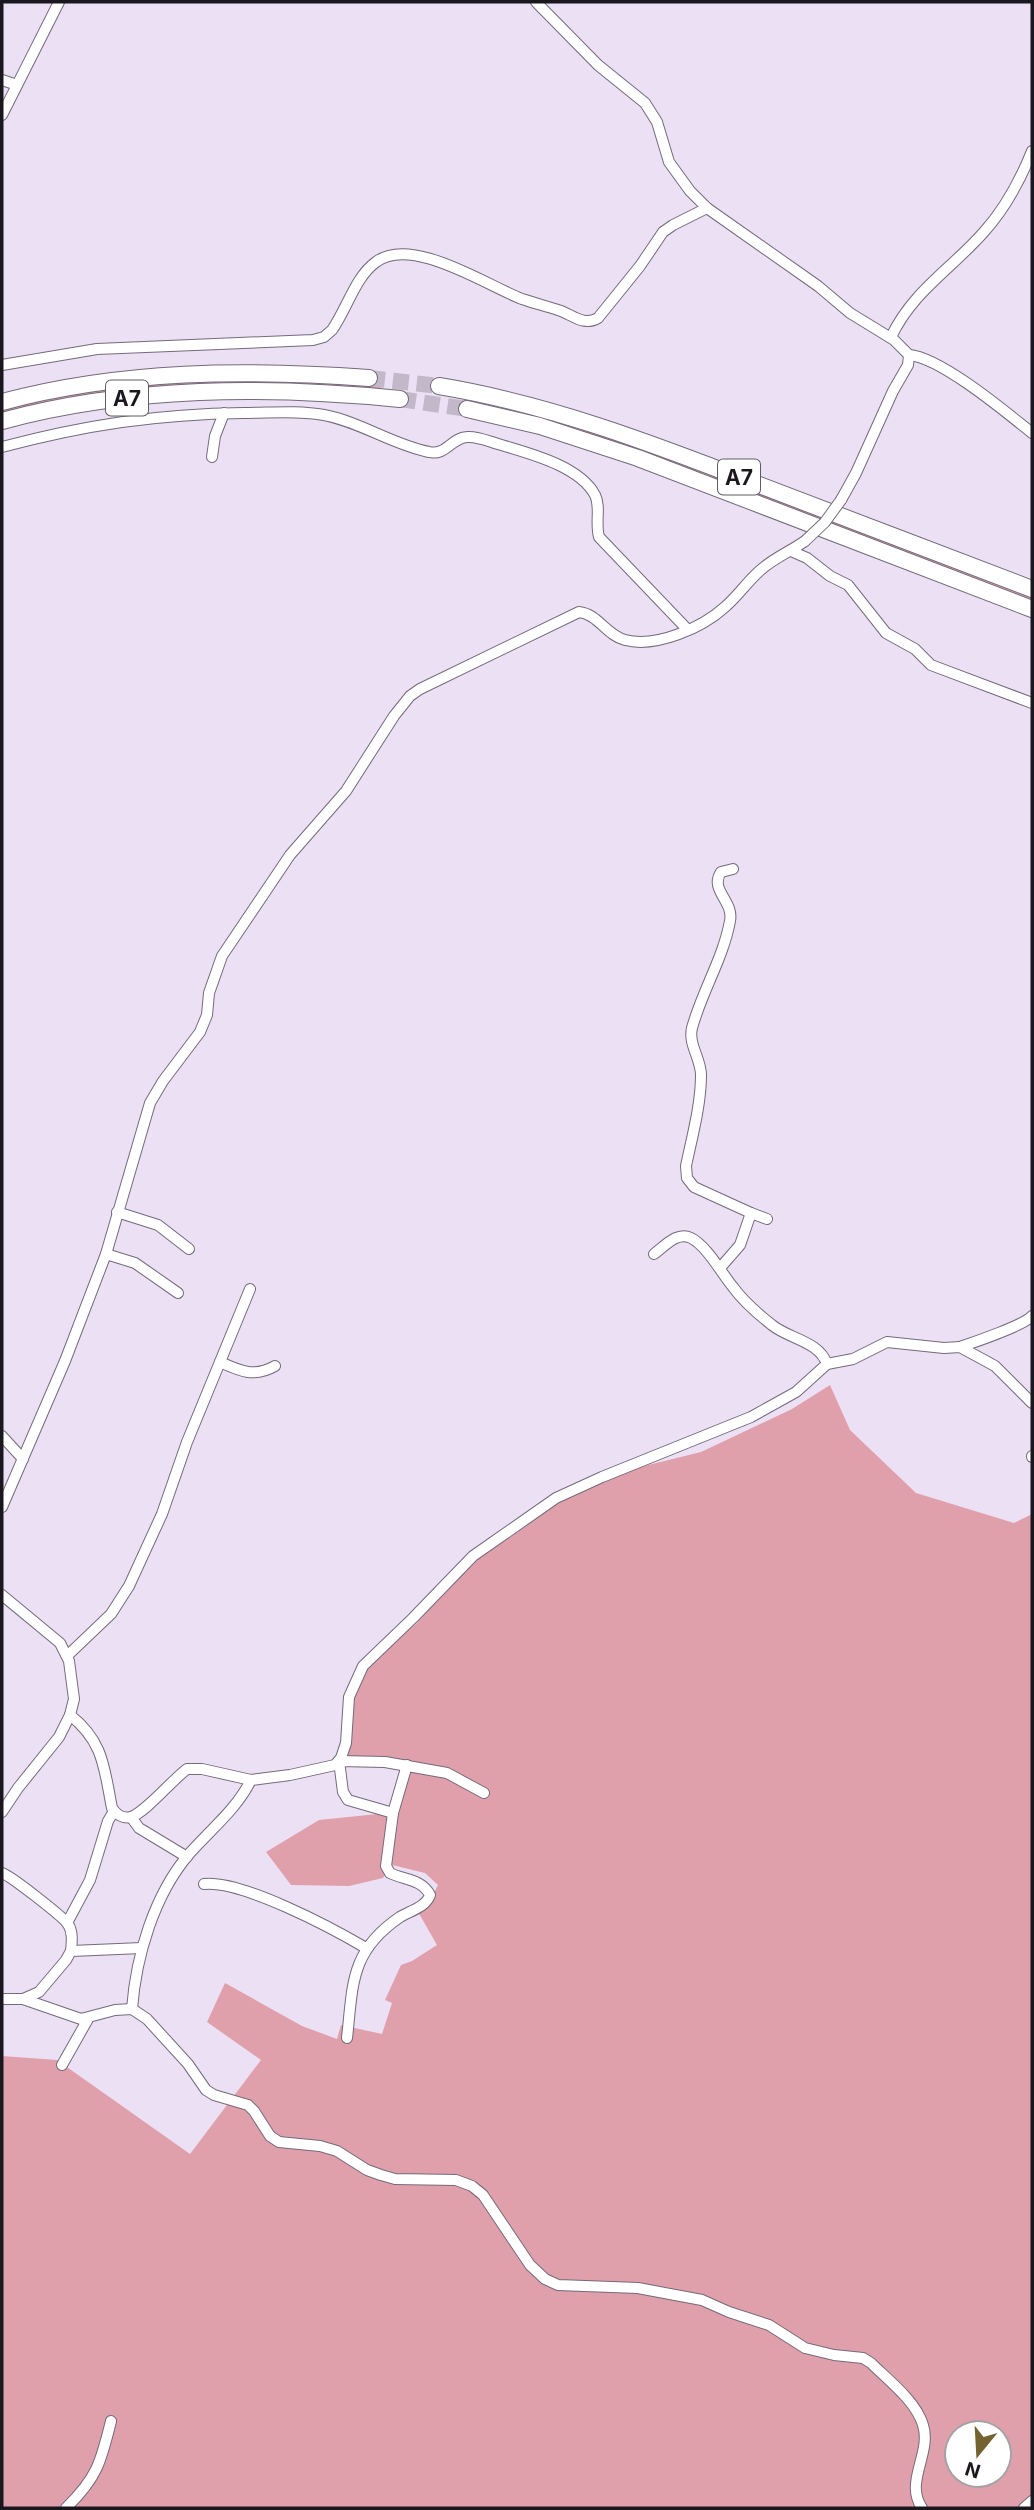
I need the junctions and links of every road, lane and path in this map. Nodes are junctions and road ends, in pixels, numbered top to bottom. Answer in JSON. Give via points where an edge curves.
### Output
{"nodes":[{"id":1,"x":59,"y":2,"type":"edge"},
{"id":2,"x":536,"y":2,"type":"edge"},
{"id":3,"x":2,"y":80,"type":"edge"},
{"id":4,"x":17,"y":85,"type":"junction"},
{"id":5,"x":2,"y":115,"type":"edge"},
{"id":6,"x":1032,"y":150,"type":"edge"},
{"id":7,"x":706,"y":208,"type":"junction"},
{"id":8,"x":891,"y":337,"type":"junction"},
{"id":9,"x":909,"y":355,"type":"junction"},
{"id":10,"x":2,"y":365,"type":"edge"},
{"id":11,"x":369,"y":377,"type":"tunnel mouth"},
{"id":12,"x":439,"y":386,"type":"tunnel mouth"},
{"id":13,"x":400,"y":399,"type":"tunnel mouth"},
{"id":14,"x":5,"y":400,"type":"edge"},
{"id":15,"x":467,"y":409,"type":"tunnel mouth"},
{"id":16,"x":224,"y":413,"type":"junction"},
{"id":17,"x":7,"y":420,"type":"edge"},
{"id":18,"x":1032,"y":433,"type":"edge"},
{"id":19,"x":2,"y":447,"type":"edge"},
{"id":20,"x":212,"y":457,"type":"dead end"},
{"id":21,"x":791,"y":551,"type":"junction"},
{"id":22,"x":1032,"y":589,"type":"edge"},
{"id":23,"x":1032,"y":609,"type":"edge"},
{"id":24,"x":687,"y":629,"type":"junction"},
{"id":25,"x":1032,"y":703,"type":"edge"},
{"id":26,"x":733,"y":869,"type":"dead end"},
{"id":27,"x":117,"y":1212,"type":"junction"},
{"id":28,"x":751,"y":1213,"type":"junction"},
{"id":29,"x":766,"y":1219,"type":"dead end"},
{"id":30,"x":189,"y":1249,"type":"dead end"},
{"id":31,"x":106,"y":1254,"type":"junction"},
{"id":32,"x":654,"y":1254,"type":"dead end"},
{"id":33,"x":720,"y":1268,"type":"junction"},
{"id":34,"x":250,"y":1289,"type":"dead end"},
{"id":35,"x":178,"y":1293,"type":"dead end"},
{"id":36,"x":1032,"y":1316,"type":"edge"},
{"id":37,"x":960,"y":1347,"type":"junction"},
{"id":38,"x":220,"y":1363,"type":"junction"},
{"id":39,"x":827,"y":1364,"type":"junction"},
{"id":40,"x":275,"y":1366,"type":"dead end"},
{"id":41,"x":1032,"y":1403,"type":"edge"},
{"id":42,"x":2,"y":1436,"type":"edge"},
{"id":43,"x":23,"y":1459,"type":"junction"},
{"id":44,"x":2,"y":1507,"type":"edge"},
{"id":45,"x":2,"y":1595,"type":"edge"},
{"id":46,"x":67,"y":1656,"type":"junction"},
{"id":47,"x":71,"y":1715,"type":"junction"},
{"id":48,"x":339,"y":1761,"type":"junction"},
{"id":49,"x":407,"y":1765,"type":"junction"},
{"id":50,"x":251,"y":1780,"type":"junction"},
{"id":51,"x":484,"y":1793,"type":"dead end"},
{"id":52,"x":114,"y":1811,"type":"junction"},
{"id":53,"x":2,"y":1812,"type":"edge"},
{"id":54,"x":393,"y":1814,"type":"junction"},
{"id":55,"x":131,"y":1816,"type":"junction"},
{"id":56,"x":187,"y":1857,"type":"junction"},
{"id":57,"x":2,"y":1873,"type":"edge"},
{"id":58,"x":204,"y":1884,"type":"dead end"},
{"id":59,"x":67,"y":1923,"type":"junction"},
{"id":60,"x":142,"y":1948,"type":"junction"},
{"id":61,"x":366,"y":1948,"type":"junction"},
{"id":62,"x":71,"y":1951,"type":"junction"},
{"id":63,"x":2,"y":1999,"type":"edge"},
{"id":64,"x":23,"y":1999,"type":"junction"},
{"id":65,"x":132,"y":2009,"type":"junction"},
{"id":66,"x":88,"y":2019,"type":"junction"},
{"id":67,"x":347,"y":2038,"type":"dead end"},
{"id":68,"x":62,"y":2065,"type":"dead end"},
{"id":69,"x":111,"y":2421,"type":"dead end"},
{"id":70,"x":1032,"y":2501,"type":"edge"},
{"id":71,"x":66,"y":2508,"type":"edge"},
{"id":72,"x":922,"y":2508,"type":"edge"},
{"id":73,"x":1024,"y":2508,"type":"edge"}],
"edges":[{"from":1,"to":4,"type":"street"},
{"from":2,"to":7,"type":"street","via":[[598,65],[645,103],[657,122],[669,162]]},
{"from":3,"to":4,"type":"street"},
{"from":4,"to":5,"type":"street"},
{"from":6,"to":8,"type":"street","via":[[999,214],[922,290]]},
{"from":7,"to":8,"type":"street","via":[[850,313]]},
{"from":7,"to":10,"type":"street","via":[[663,232],[592,322],[521,299],[457,269],[400,253],[389,254],[369,267],[324,337],[108,348]]},
{"from":8,"to":9,"type":"street"},
{"from":9,"to":18,"type":"street","via":[[935,363]]},
{"from":9,"to":21,"type":"street","bridge":true,"via":[[841,500],[825,522]]},
{"from":11,"to":14,"type":"highway","number":"Α7","via":[[272,372],[180,375],[113,381]]},
{"from":12,"to":22,"type":"highway","number":"Α7","via":[[521,402],[631,437]]},
{"from":13,"to":17,"type":"highway","number":"Α7","via":[[309,392],[211,392],[104,401]]},
{"from":15,"to":23,"type":"highway","number":"Α7","via":[[540,426],[638,458]]},
{"from":16,"to":19,"type":"street","via":[[105,423]]},
{"from":16,"to":20,"type":"street"},
{"from":16,"to":24,"type":"street","via":[[311,413],[353,423],[430,452],[442,452],[468,436],[553,461],[590,488],[597,500],[599,537]]},
{"from":21,"to":24,"type":"street","via":[[764,567],[719,613]]},
{"from":21,"to":25,"type":"street","via":[[848,585],[886,634],[909,645],[931,665]]},
{"from":24,"to":27,"type":"street","via":[[650,640],[624,639],[611,634],[588,613],[579,612],[410,696],[346,791],[290,855],[222,956],[200,1032],[150,1103]]},
{"from":26,"to":28,"type":"street","via":[[721,872],[716,881],[730,907],[730,919],[691,1031],[702,1072],[686,1166],[694,1187]]},
{"from":27,"to":30,"type":"street","via":[[158,1226]]},
{"from":27,"to":31,"type":"street"},
{"from":28,"to":29,"type":"street"},
{"from":28,"to":33,"type":"street","via":[[740,1245]]},
{"from":31,"to":35,"type":"street","via":[[142,1267]]},
{"from":31,"to":43,"type":"street"},
{"from":32,"to":33,"type":"street","via":[[674,1239],[690,1237]]},
{"from":33,"to":39,"type":"street","via":[[771,1325],[820,1351]]},
{"from":34,"to":38,"type":"street"},
{"from":36,"to":37,"type":"street"},
{"from":37,"to":39,"type":"street","via":[[887,1342],[853,1359]]},
{"from":37,"to":41,"type":"street","via":[[995,1366]]},
{"from":38,"to":40,"type":"street","via":[[246,1373],[262,1373]]},
{"from":38,"to":46,"type":"street","via":[[129,1586],[111,1614]]},
{"from":39,"to":48,"type":"street","via":[[796,1392],[751,1417],[556,1498],[473,1556],[363,1666],[349,1697]]},
{"from":42,"to":43,"type":"street"},
{"from":43,"to":44,"type":"street"},
{"from":45,"to":46,"type":"street","via":[[52,1634]]},
{"from":46,"to":47,"type":"street","via":[[74,1699]]},
{"from":47,"to":52,"type":"street","via":[[99,1748]]},
{"from":47,"to":53,"type":"street"},
{"from":48,"to":49,"type":"street"},
{"from":48,"to":50,"type":"street","via":[[325,1769]]},
{"from":48,"to":54,"type":"street","via":[[348,1800]]},
{"from":49,"to":51,"type":"street","via":[[447,1773]]},
{"from":49,"to":54,"type":"street"},
{"from":50,"to":55,"type":"street","via":[[187,1769]]},
{"from":50,"to":56,"type":"street","via":[[238,1803]]},
{"from":52,"to":55,"type":"street"},
{"from":52,"to":59,"type":"street","via":[[90,1880]]},
{"from":54,"to":61,"type":"street","via":[[386,1866],[390,1872],[414,1880],[430,1895]]},
{"from":55,"to":56,"type":"street","via":[[139,1828]]},
{"from":56,"to":60,"type":"street","via":[[163,1894]]},
{"from":57,"to":59,"type":"street"},
{"from":58,"to":61,"type":"street","via":[[227,1885],[324,1924]]},
{"from":59,"to":62,"type":"street","via":[[73,1940]]},
{"from":60,"to":62,"type":"street"},
{"from":60,"to":65,"type":"street"},
{"from":61,"to":67,"type":"street","via":[[355,1982]]},
{"from":62,"to":64,"type":"street","via":[[39,1992]]},
{"from":63,"to":64,"type":"street"},
{"from":64,"to":66,"type":"street"},
{"from":65,"to":66,"type":"street"},
{"from":65,"to":72,"type":"street","via":[[188,2064],[206,2090],[247,2105],[279,2142],[337,2151],[367,2170],[396,2179],[456,2180],[472,2186],[545,2279],[558,2285],[638,2288],[690,2297],[769,2325],[805,2348],[871,2363],[914,2407],[924,2428],[915,2488]]},
{"from":66,"to":68,"type":"street"},
{"from":69,"to":71,"type":"street","via":[[93,2478]]},
{"from":70,"to":73,"type":"street"}]}
